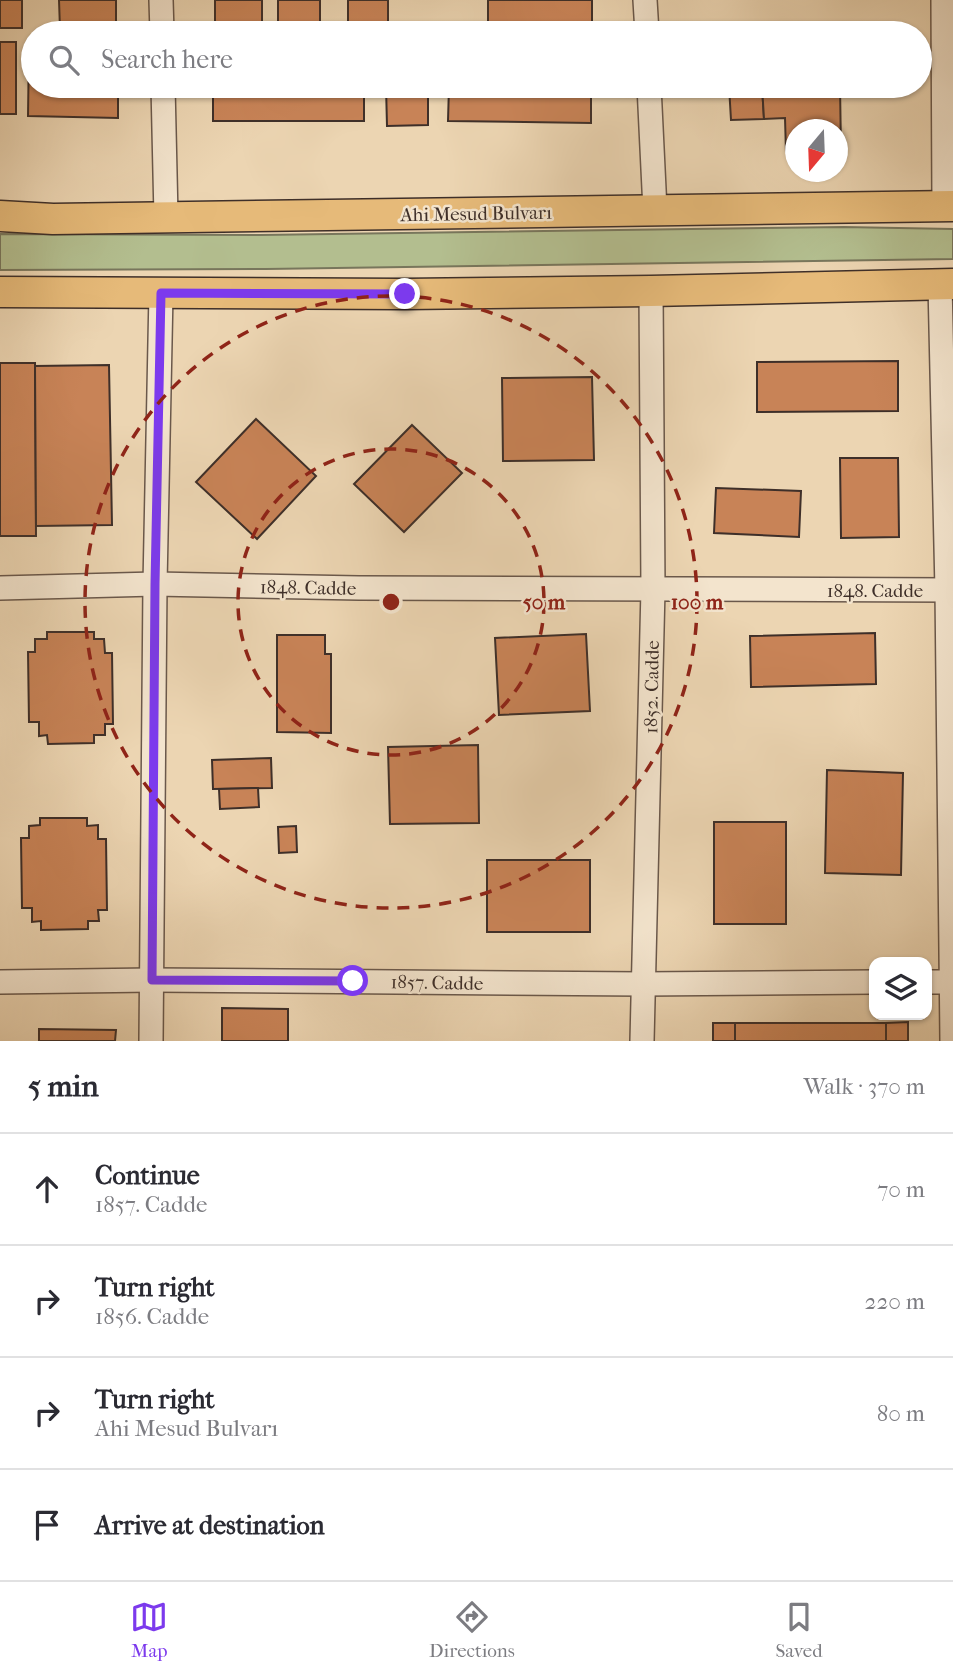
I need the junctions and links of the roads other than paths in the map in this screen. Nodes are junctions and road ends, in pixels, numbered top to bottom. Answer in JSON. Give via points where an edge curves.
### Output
{"nodes":[{"id":1,"x":161,"y":0,"type":"edge"},
{"id":2,"x":645,"y":0,"type":"edge"},
{"id":3,"x":943,"y":0,"type":"edge"},
{"id":4,"x":162,"y":21,"type":"edge"},
{"id":5,"x":646,"y":21,"type":"edge"},
{"id":6,"x":163,"y":98,"type":"edge"},
{"id":7,"x":650,"y":98,"type":"edge"},
{"id":8,"x":948,"y":206,"type":"edge"},
{"id":9,"x":655,"y":210,"type":"junction"},
{"id":10,"x":0,"y":216,"type":"edge"},
{"id":11,"x":166,"y":217,"type":"junction"},
{"id":12,"x":946,"y":284,"type":"edge"},
{"id":13,"x":651,"y":291,"type":"junction"},
{"id":14,"x":0,"y":292,"type":"edge"},
{"id":15,"x":161,"y":293,"type":"junction"},
{"id":16,"x":155,"y":584,"type":"junction"},
{"id":17,"x":0,"y":587,"type":"edge"},
{"id":18,"x":653,"y":589,"type":"junction"},
{"id":19,"x":950,"y":590,"type":"edge"},
{"id":20,"x":152,"y":980,"type":"junction"},
{"id":21,"x":0,"y":982,"type":"edge"},
{"id":22,"x":869,"y":982,"type":"edge"},
{"id":23,"x":932,"y":982,"type":"edge"},
{"id":24,"x":951,"y":982,"type":"junction"},
{"id":25,"x":643,"y":984,"type":"junction"},
{"id":26,"x":151,"y":1041,"type":"edge"},
{"id":27,"x":642,"y":1041,"type":"edge"},
{"id":28,"x":951,"y":1041,"type":"edge"}],
"edges":[{"from":1,"to":4,"type":"street"},
{"from":2,"to":5,"type":"street"},
{"from":3,"to":8,"type":"street"},
{"from":6,"to":11,"type":"street"},
{"from":7,"to":9,"type":"street"},
{"from":8,"to":9,"type":"main road","name":"Ahi Mesud Bulvarı"},
{"from":9,"to":11,"type":"main road","name":"Ahi Mesud Bulvarı"},
{"from":10,"to":11,"type":"main road","name":"Ahi Mesud Bulvarı"},
{"from":12,"to":13,"type":"main road"},
{"from":12,"to":19,"type":"street"},
{"from":13,"to":15,"type":"main road"},
{"from":13,"to":18,"type":"street","name":"1852. Cadde"},
{"from":14,"to":15,"type":"main road"},
{"from":15,"to":16,"type":"street"},
{"from":16,"to":17,"type":"street","name":"1848. Cadde"},
{"from":16,"to":18,"type":"street","name":"1848. Cadde"},
{"from":16,"to":20,"type":"street"},
{"from":18,"to":19,"type":"street","name":"1848. Cadde"},
{"from":18,"to":25,"type":"street","name":"1852. Cadde"},
{"from":19,"to":24,"type":"street"},
{"from":20,"to":21,"type":"street","name":"1857. Cadde"},
{"from":20,"to":25,"type":"street","name":"1857. Cadde"},
{"from":20,"to":26,"type":"street"},
{"from":22,"to":25,"type":"street","name":"1857. Cadde"},
{"from":23,"to":24,"type":"street"},
{"from":24,"to":28,"type":"street"},
{"from":25,"to":27,"type":"street","name":"1852. Cadde"}]}
